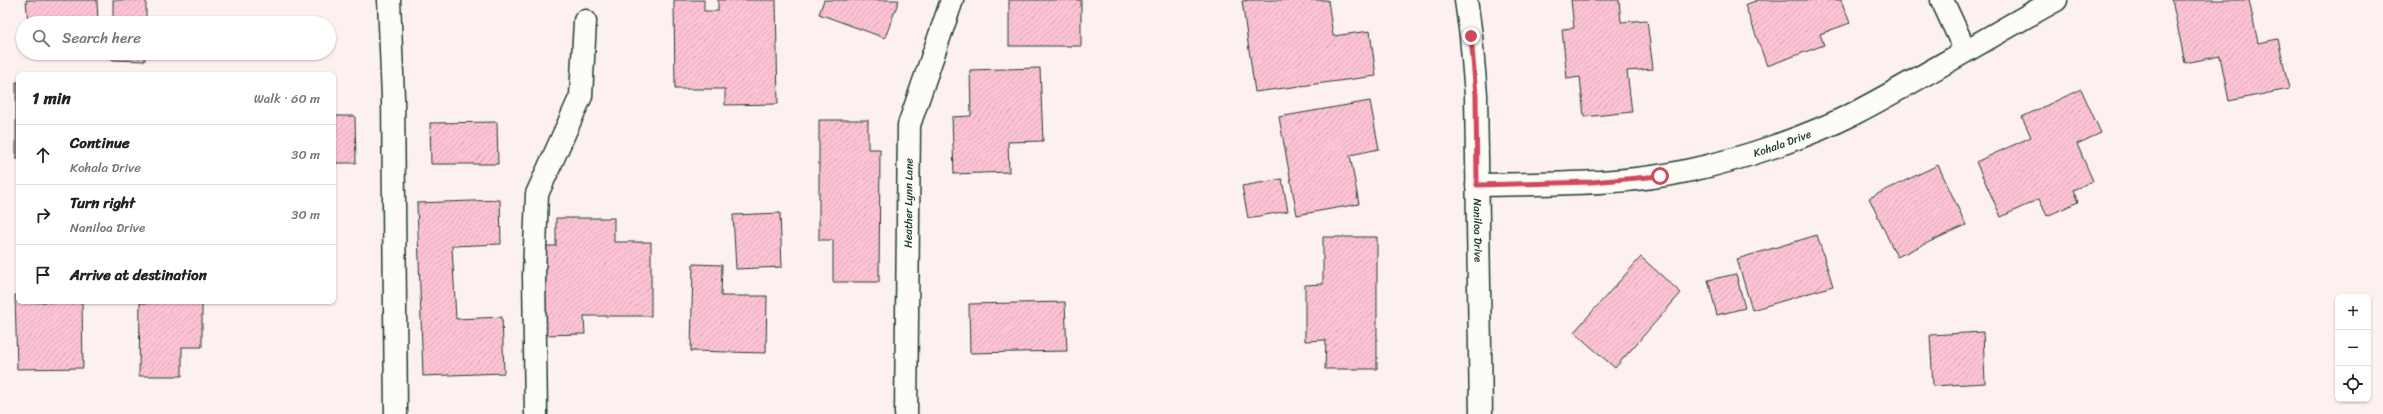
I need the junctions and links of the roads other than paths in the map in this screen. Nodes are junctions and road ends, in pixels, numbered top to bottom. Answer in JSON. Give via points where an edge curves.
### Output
{"nodes":[{"id":1,"x":389,"y":0,"type":"edge"},
{"id":2,"x":952,"y":0,"type":"edge"},
{"id":3,"x":1466,"y":0,"type":"edge"},
{"id":4,"x":1942,"y":0,"type":"edge"},
{"id":5,"x":2056,"y":0,"type":"edge"},
{"id":6,"x":585,"y":21,"type":"dead end"},
{"id":7,"x":1966,"y":50,"type":"junction"},
{"id":8,"x":1477,"y":185,"type":"junction"},
{"id":9,"x":396,"y":414,"type":"edge"},
{"id":10,"x":536,"y":414,"type":"edge"},
{"id":11,"x":906,"y":414,"type":"edge"},
{"id":12,"x":1481,"y":414,"type":"edge"}],
"edges":[{"from":1,"to":9,"type":"street","via":[[393,98]]},
{"from":2,"to":11,"type":"street","name":"Heather Lynn Lane","via":[[909,125]]},
{"from":3,"to":8,"type":"street","name":"Naniloa Drive","via":[[1476,95]]},
{"from":4,"to":7,"type":"street"},
{"from":5,"to":7,"type":"street","name":"Kohala Drive"},
{"from":6,"to":10,"type":"street","via":[[581,96],[537,194],[534,275]]},
{"from":7,"to":8,"type":"street","name":"Kohala Drive","via":[[1852,114],[1792,139],[1692,170],[1606,181]]},
{"from":8,"to":12,"type":"street","name":"Naniloa Drive"}]}
